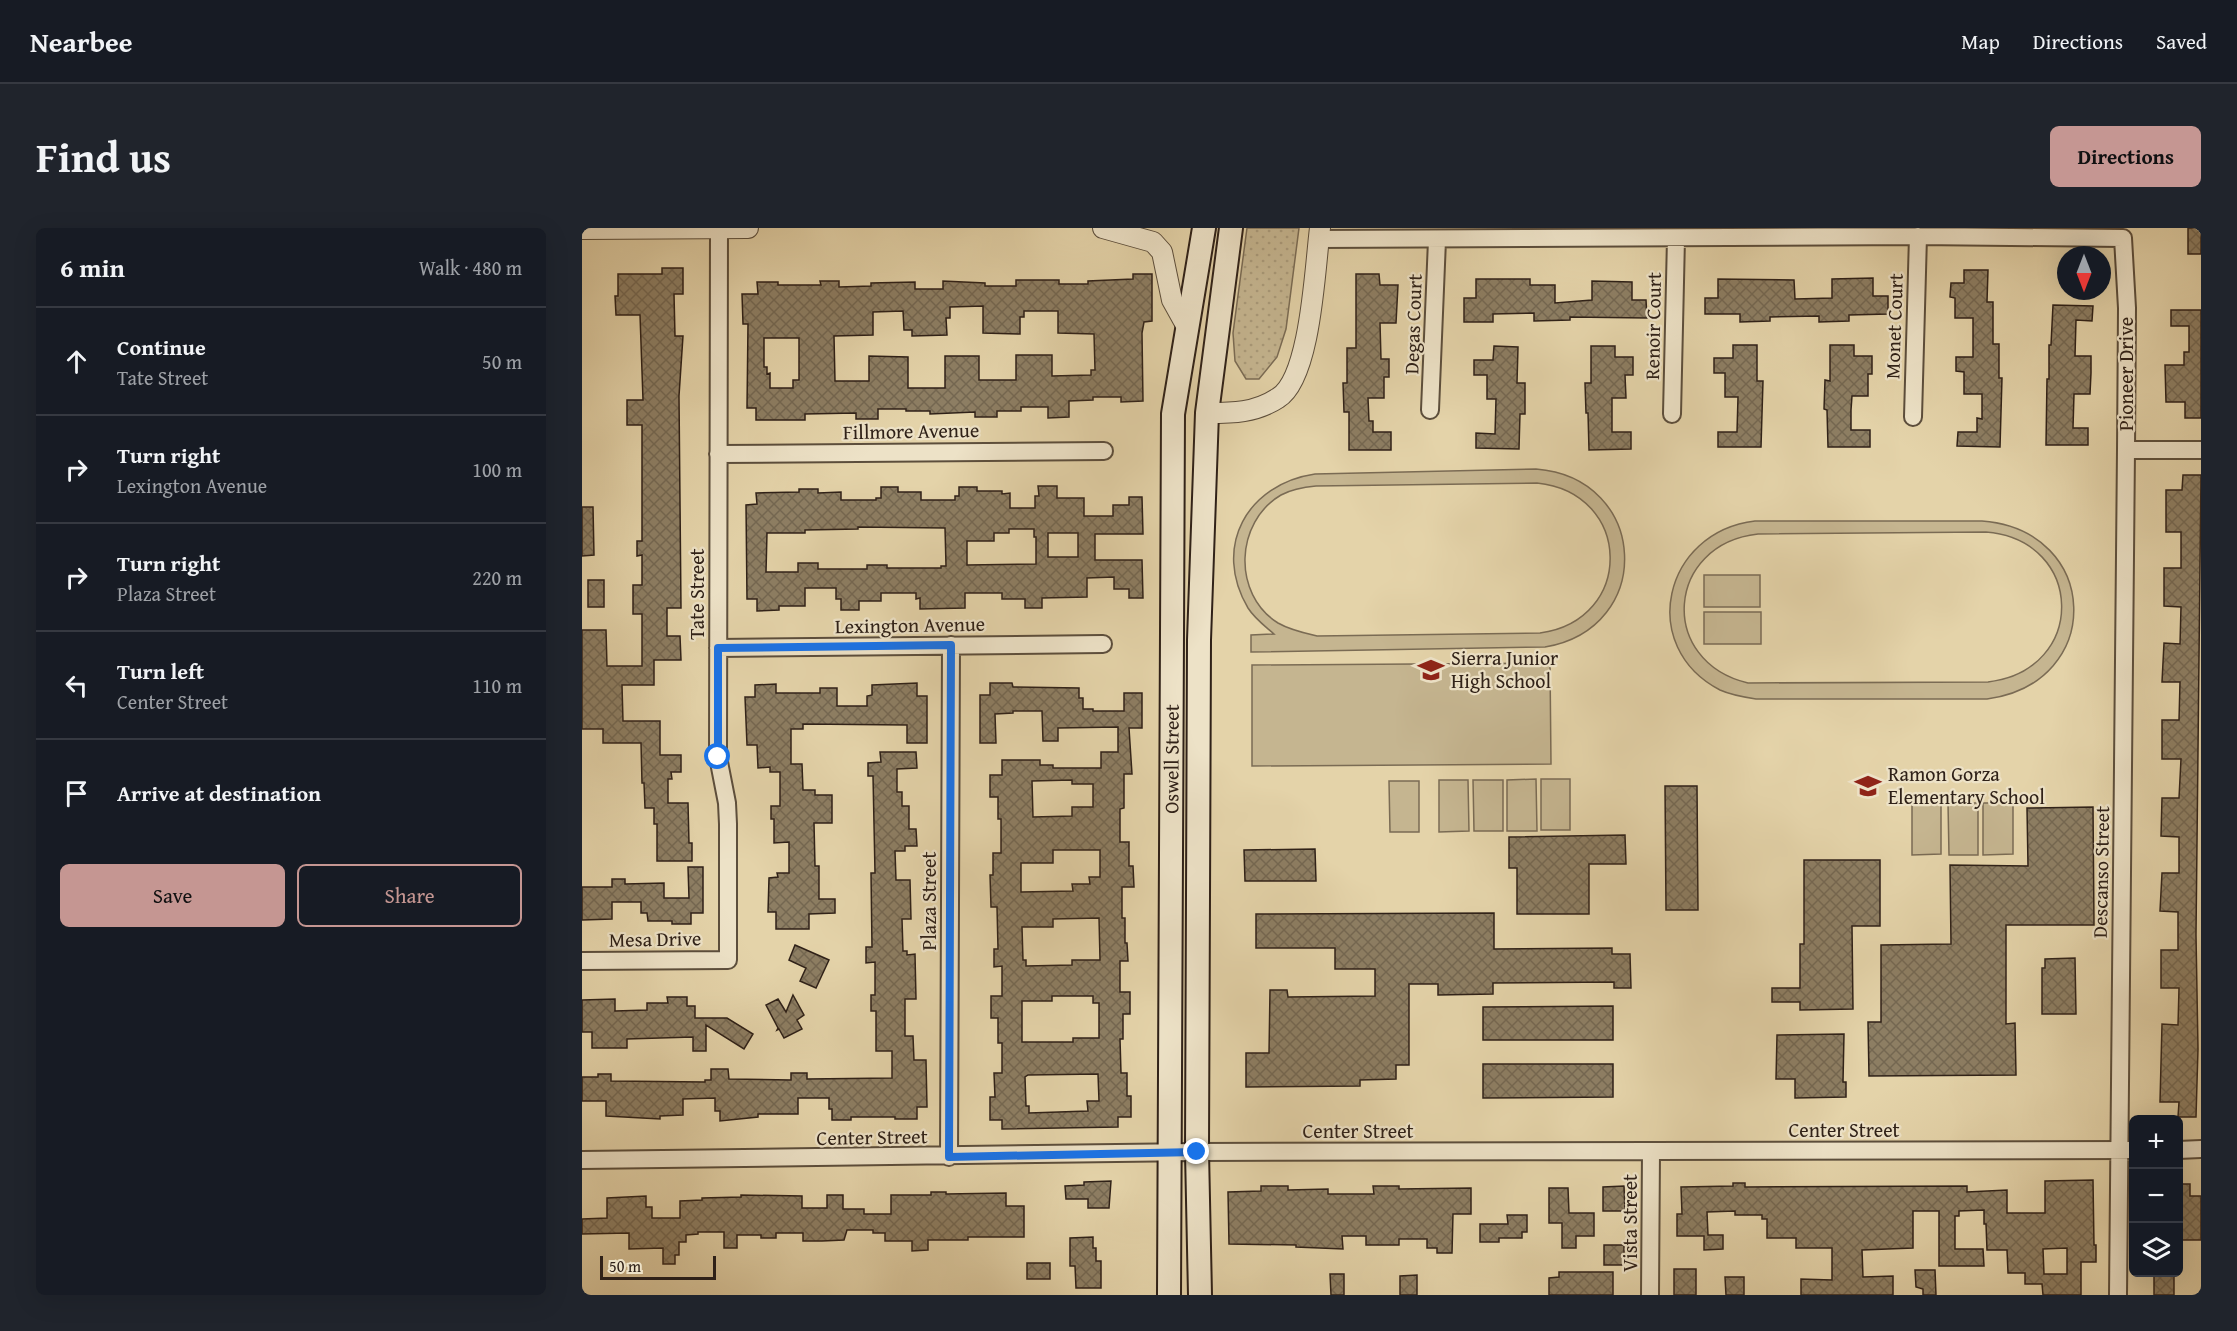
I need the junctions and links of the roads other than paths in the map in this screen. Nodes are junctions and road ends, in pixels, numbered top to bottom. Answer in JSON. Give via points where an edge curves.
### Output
{"nodes":[{"id":1,"x":719,"y":228,"type":"edge"},
{"id":2,"x":748,"y":228,"type":"edge"},
{"id":3,"x":1103,"y":228,"type":"edge"},
{"id":4,"x":1204,"y":228,"type":"edge"},
{"id":5,"x":1231,"y":228,"type":"edge"},
{"id":6,"x":582,"y":230,"type":"edge"},
{"id":7,"x":1319,"y":234,"type":"edge"},
{"id":8,"x":1918,"y":236,"type":"junction"},
{"id":9,"x":1676,"y":238,"type":"junction"},
{"id":10,"x":1437,"y":240,"type":"junction"},
{"id":11,"x":1187,"y":327,"type":"junction"},
{"id":12,"x":1430,"y":411,"type":"dead end"},
{"id":13,"x":1207,"y":413,"type":"junction"},
{"id":14,"x":1672,"y":414,"type":"dead end"},
{"id":15,"x":1913,"y":417,"type":"dead end"},
{"id":16,"x":2126,"y":450,"type":"junction"},
{"id":17,"x":2201,"y":450,"type":"edge"},
{"id":18,"x":1104,"y":451,"type":"dead end"},
{"id":19,"x":718,"y":454,"type":"junction"},
{"id":20,"x":1103,"y":644,"type":"dead end"},
{"id":21,"x":951,"y":645,"type":"junction"},
{"id":22,"x":718,"y":648,"type":"junction"},
{"id":23,"x":728,"y":960,"type":"joint"},
{"id":24,"x":582,"y":961,"type":"edge"},
{"id":25,"x":2201,"y":1149,"type":"edge"},
{"id":26,"x":2126,"y":1150,"type":"edge"},
{"id":27,"x":2183,"y":1150,"type":"edge"},
{"id":28,"x":1197,"y":1152,"type":"junction"},
{"id":29,"x":1651,"y":1152,"type":"junction"},
{"id":30,"x":1170,"y":1154,"type":"junction"},
{"id":31,"x":949,"y":1157,"type":"junction"},
{"id":32,"x":582,"y":1160,"type":"edge"},
{"id":33,"x":1169,"y":1295,"type":"edge"},
{"id":34,"x":1200,"y":1295,"type":"edge"},
{"id":35,"x":1650,"y":1295,"type":"edge"},
{"id":36,"x":2118,"y":1295,"type":"edge"}],
"edges":[{"from":1,"to":2,"type":"street"},
{"from":1,"to":6,"type":"street"},
{"from":1,"to":19,"type":"street","name":"Tate Street"},
{"from":3,"to":11,"type":"street","via":[[1153,242],[1162,252],[1172,300]]},
{"from":4,"to":11,"type":"main road","name":"Oswell Street"},
{"from":5,"to":13,"type":"main road","name":"Oswell Street"},
{"from":7,"to":10,"type":"street","name":"Pioneer Drive"},
{"from":7,"to":13,"type":"street","via":[[1307,339],[1297,373],[1280,398],[1245,412]]},
{"from":8,"to":9,"type":"street","name":"Pioneer Drive"},
{"from":8,"to":15,"type":"street","name":"Monet Court"},
{"from":8,"to":16,"type":"street","name":"Pioneer Drive","via":[[2123,238],[2127,308]]},
{"from":9,"to":10,"type":"street","name":"Pioneer Drive"},
{"from":9,"to":14,"type":"street","name":"Renoir Court"},
{"from":10,"to":12,"type":"street","name":"Degas Court"},
{"from":11,"to":30,"type":"main road","name":"Oswell Street","via":[[1173,414]]},
{"from":13,"to":28,"type":"main road","name":"Oswell Street","via":[[1199,640]]},
{"from":16,"to":17,"type":"street"},
{"from":16,"to":26,"type":"street","name":"Descanso Street"},
{"from":18,"to":19,"type":"street","name":"Fillmore Avenue"},
{"from":19,"to":22,"type":"street","name":"Tate Street"},
{"from":20,"to":21,"type":"street","name":"Lexington Avenue"},
{"from":21,"to":22,"type":"street","name":"Lexington Avenue"},
{"from":21,"to":31,"type":"street","name":"Plaza Street"},
{"from":22,"to":23,"type":"street","name":"Tate Street","via":[[718,757],[728,824]]},
{"from":23,"to":24,"type":"street","name":"Mesa Drive"},
{"from":25,"to":27,"type":"street"},
{"from":26,"to":29,"type":"street","name":"Center Street"},
{"from":26,"to":36,"type":"street","name":"Descanso Street"},
{"from":28,"to":29,"type":"street","name":"Center Street"},
{"from":28,"to":30,"type":"street","name":"Center Street"},
{"from":28,"to":34,"type":"main road","name":"Oswell Street"},
{"from":29,"to":35,"type":"street","name":"Vista Street"},
{"from":30,"to":31,"type":"street","name":"Center Street"},
{"from":30,"to":33,"type":"main road","name":"Oswell Street"},
{"from":31,"to":32,"type":"street","name":"Center Street"}]}
